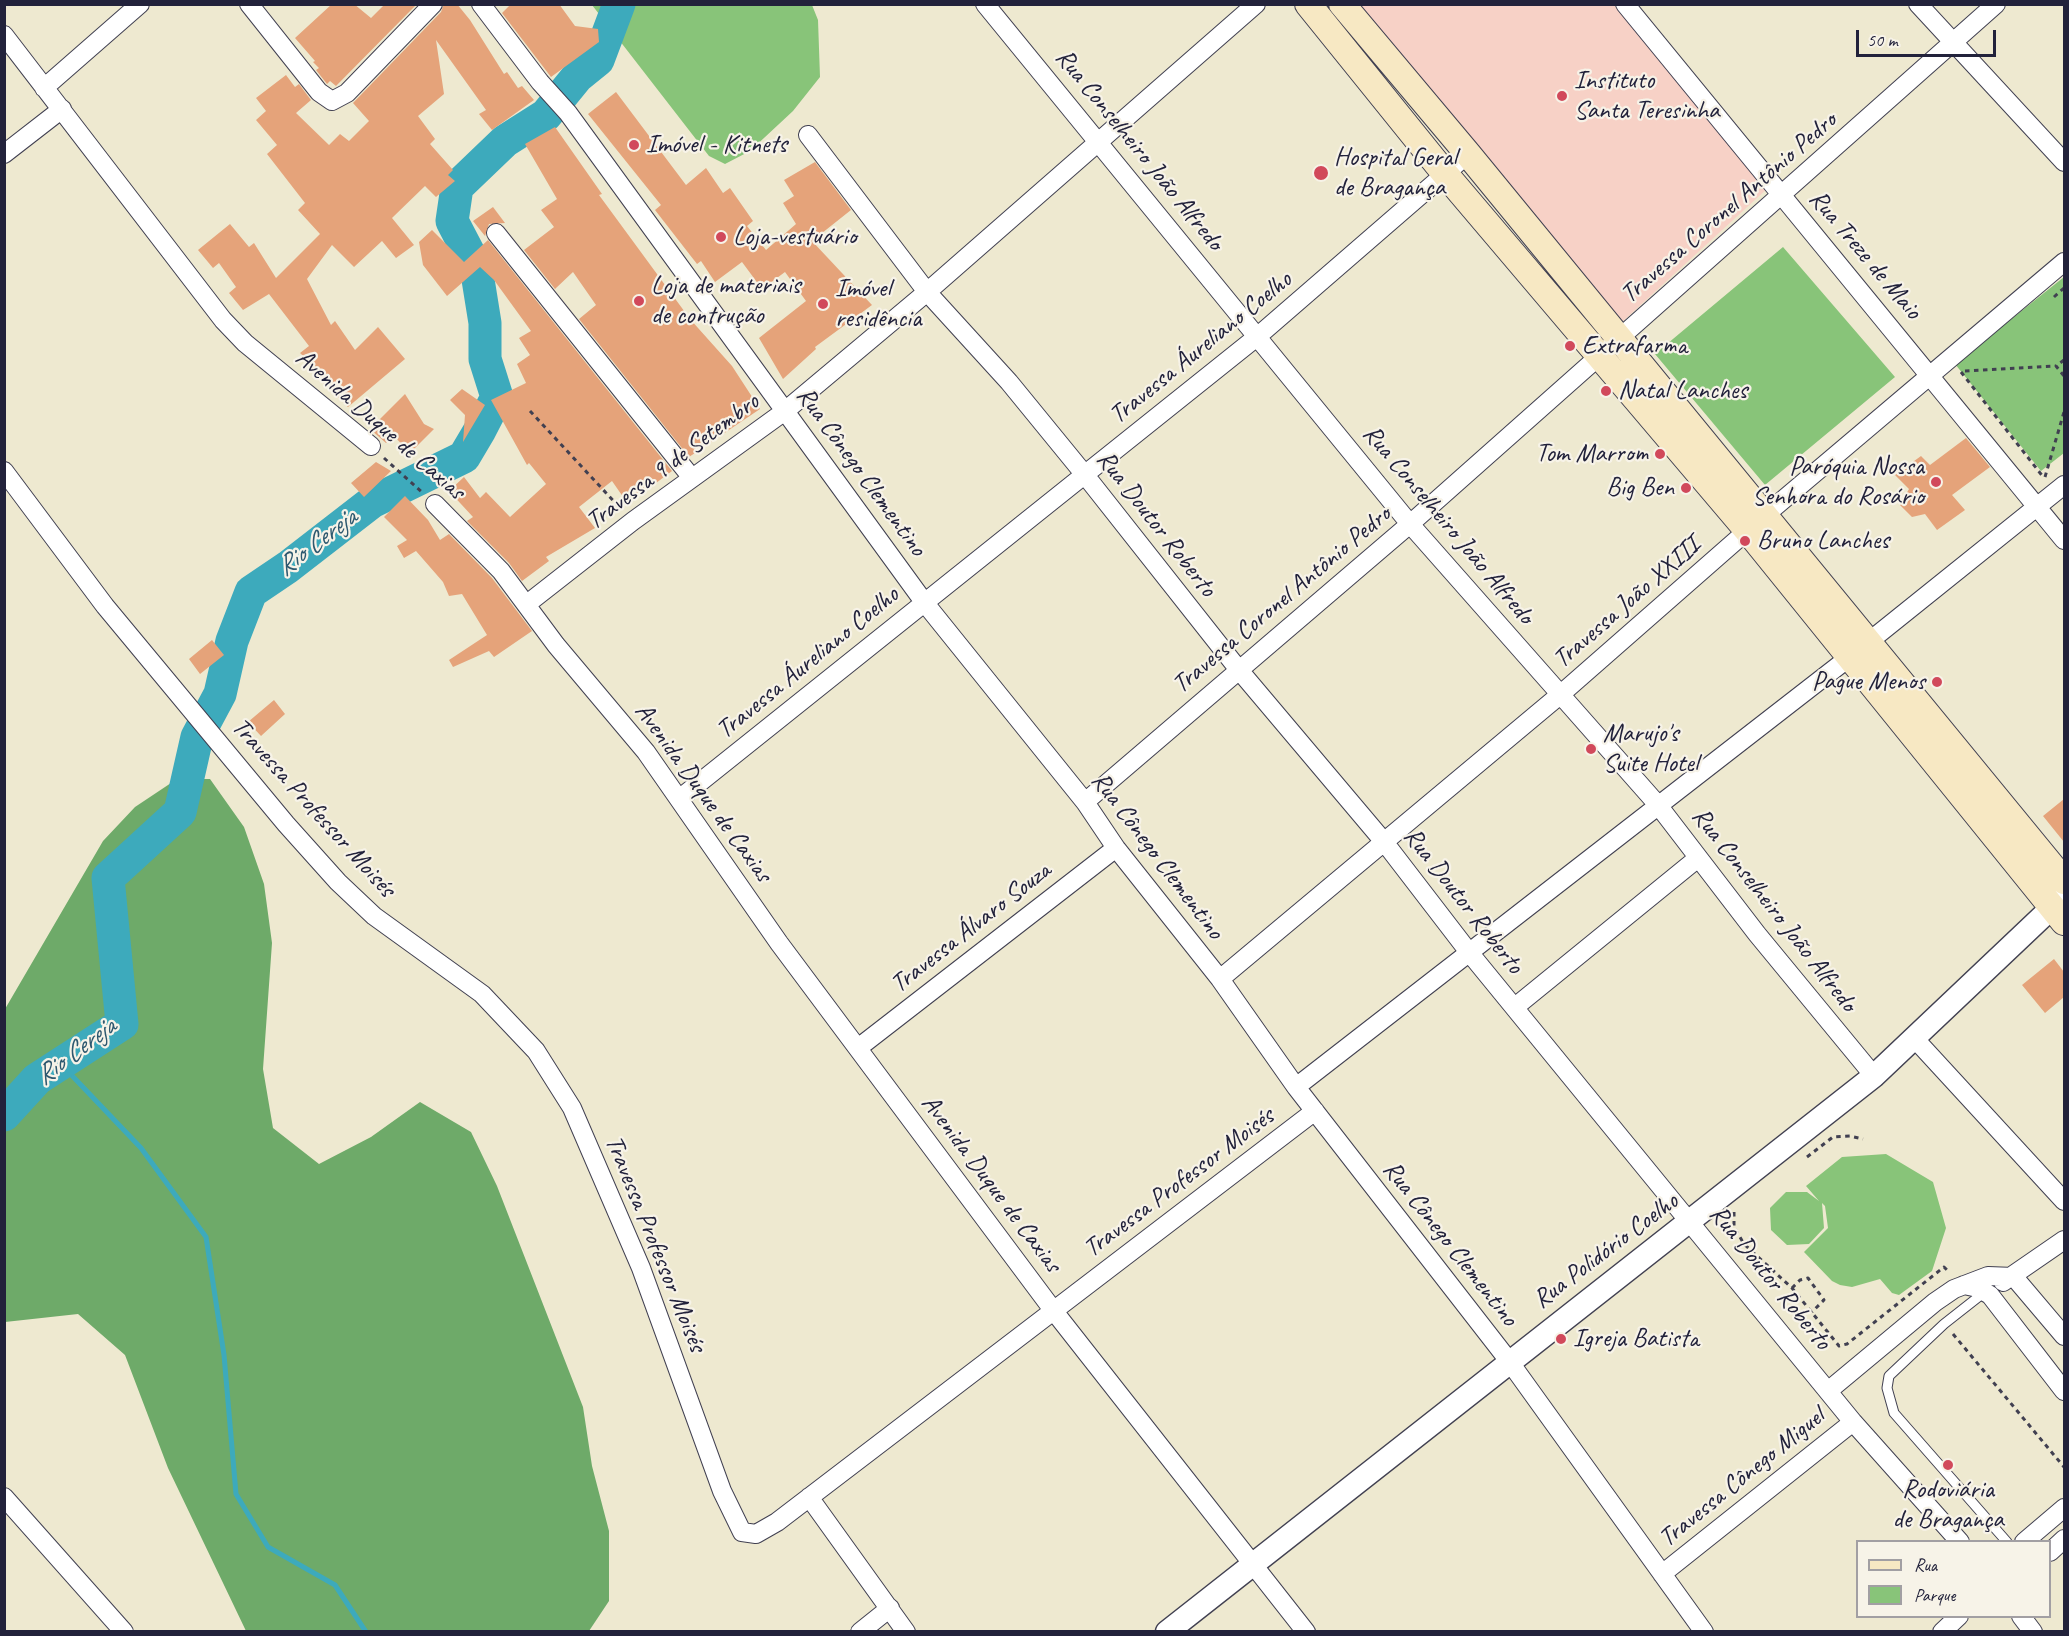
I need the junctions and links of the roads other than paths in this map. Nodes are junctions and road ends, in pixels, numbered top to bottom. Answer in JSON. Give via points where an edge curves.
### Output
{"nodes":[{"id":1,"x":140,"y":4,"type":"edge"},
{"id":2,"x":249,"y":4,"type":"edge"},
{"id":3,"x":433,"y":4,"type":"edge"},
{"id":4,"x":481,"y":4,"type":"edge"},
{"id":5,"x":985,"y":4,"type":"edge"},
{"id":6,"x":1256,"y":4,"type":"edge"},
{"id":7,"x":1308,"y":4,"type":"edge"},
{"id":8,"x":1342,"y":4,"type":"edge"},
{"id":9,"x":1918,"y":4,"type":"edge"},
{"id":10,"x":1996,"y":4,"type":"edge"},
{"id":11,"x":1632,"y":7,"type":"edge"},
{"id":12,"x":4,"y":35,"type":"edge"},
{"id":13,"x":1952,"y":43,"type":"junction"},
{"id":14,"x":44,"y":88,"type":"junction"},
{"id":15,"x":62,"y":110,"type":"junction"},
{"id":16,"x":808,"y":135,"type":"dead end"},
{"id":17,"x":1099,"y":141,"type":"junction"},
{"id":18,"x":4,"y":154,"type":"edge"},
{"id":19,"x":1468,"y":154,"type":"junction"},
{"id":20,"x":2064,"y":162,"type":"edge"},
{"id":21,"x":1446,"y":175,"type":"junction"},
{"id":22,"x":1782,"y":197,"type":"junction"},
{"id":23,"x":496,"y":233,"type":"dead end"},
{"id":24,"x":2064,"y":262,"type":"edge"},
{"id":25,"x":927,"y":292,"type":"junction"},
{"id":26,"x":1258,"y":336,"type":"junction"},
{"id":27,"x":1619,"y":338,"type":"junction"},
{"id":28,"x":1600,"y":356,"type":"junction"},
{"id":29,"x":1937,"y":382,"type":"junction"},
{"id":30,"x":785,"y":411,"type":"junction"},
{"id":31,"x":371,"y":446,"type":"road end"},
{"id":32,"x":4,"y":471,"type":"edge"},
{"id":33,"x":1085,"y":475,"type":"junction"},
{"id":34,"x":692,"y":478,"type":"junction"},
{"id":35,"x":2058,"y":479,"type":"edge"},
{"id":36,"x":435,"y":504,"type":"road end"},
{"id":37,"x":2036,"y":505,"type":"junction"},
{"id":38,"x":1410,"y":524,"type":"junction"},
{"id":39,"x":1756,"y":524,"type":"junction"},
{"id":40,"x":2064,"y":540,"type":"edge"},
{"id":41,"x":924,"y":602,"type":"junction"},
{"id":42,"x":527,"y":604,"type":"junction"},
{"id":43,"x":1859,"y":649,"type":"junction"},
{"id":44,"x":1239,"y":670,"type":"junction"},
{"id":45,"x":1561,"y":694,"type":"junction"},
{"id":46,"x":680,"y":799,"type":"junction"},
{"id":47,"x":1085,"y":802,"type":"junction"},
{"id":48,"x":1658,"y":805,"type":"junction"},
{"id":49,"x":1385,"y":843,"type":"junction"},
{"id":50,"x":1116,"y":848,"type":"junction"},
{"id":51,"x":1698,"y":858,"type":"junction"},
{"id":52,"x":2064,"y":880,"type":"edge"},
{"id":53,"x":2060,"y":908,"type":"edge"},
{"id":54,"x":1468,"y":951,"type":"junction"},
{"id":55,"x":1220,"y":980,"type":"junction"},
{"id":56,"x":1515,"y":1007,"type":"junction"},
{"id":57,"x":1915,"y":1039,"type":"junction"},
{"id":58,"x":858,"y":1048,"type":"junction"},
{"id":59,"x":1874,"y":1076,"type":"junction"},
{"id":60,"x":1296,"y":1087,"type":"junction"},
{"id":61,"x":1315,"y":1111,"type":"junction"},
{"id":62,"x":2064,"y":1201,"type":"edge"},
{"id":63,"x":1691,"y":1222,"type":"junction"},
{"id":64,"x":2064,"y":1240,"type":"edge"},
{"id":65,"x":2014,"y":1277,"type":"junction"},
{"id":66,"x":1964,"y":1285,"type":"junction"},
{"id":67,"x":1986,"y":1291,"type":"junction"},
{"id":68,"x":1053,"y":1310,"type":"junction"},
{"id":69,"x":2064,"y":1336,"type":"edge"},
{"id":70,"x":1509,"y":1361,"type":"junction"},
{"id":71,"x":1828,"y":1391,"type":"junction"},
{"id":72,"x":2064,"y":1391,"type":"edge"},
{"id":73,"x":1853,"y":1422,"type":"junction"},
{"id":74,"x":4,"y":1497,"type":"edge"},
{"id":75,"x":809,"y":1497,"type":"junction"},
{"id":76,"x":2064,"y":1508,"type":"edge"},
{"id":77,"x":2064,"y":1539,"type":"edge"},
{"id":78,"x":1958,"y":1540,"type":"edge"},
{"id":79,"x":2005,"y":1540,"type":"edge"},
{"id":80,"x":2026,"y":1540,"type":"edge"},
{"id":81,"x":2051,"y":1550,"type":"edge"},
{"id":82,"x":1253,"y":1562,"type":"junction"},
{"id":83,"x":1662,"y":1574,"type":"junction"},
{"id":84,"x":890,"y":1608,"type":"junction"},
{"id":85,"x":1958,"y":1618,"type":"edge"},
{"id":86,"x":2022,"y":1618,"type":"edge"},
{"id":87,"x":1695,"y":1628,"type":"edge"},
{"id":88,"x":124,"y":1632,"type":"edge"},
{"id":89,"x":860,"y":1632,"type":"edge"},
{"id":90,"x":906,"y":1632,"type":"edge"},
{"id":91,"x":1167,"y":1632,"type":"edge"},
{"id":92,"x":1306,"y":1632,"type":"edge"},
{"id":93,"x":1942,"y":1632,"type":"edge"},
{"id":94,"x":2033,"y":1632,"type":"edge"}],
"edges":[{"from":1,"to":14,"type":"street"},
{"from":2,"to":3,"type":"street","via":[[319,92],[332,101],[347,93]]},
{"from":4,"to":30,"type":"street","name":"Rua Cônego Clementino","via":[[568,113]]},
{"from":5,"to":17,"type":"street","name":"Rua Conselheiro João Alfredo"},
{"from":6,"to":17,"type":"street","name":"Travessa 9 de Setembro"},
{"from":7,"to":21,"type":"main road"},
{"from":8,"to":19,"type":"main road"},
{"from":9,"to":13,"type":"street"},
{"from":10,"to":13,"type":"street","name":"Travessa Coronel Antônio Pedro"},
{"from":11,"to":22,"type":"street","name":"Rua Treze de Maio"},
{"from":12,"to":14,"type":"street","name":"Avenida Duque de Caxias"},
{"from":13,"to":20,"type":"street"},
{"from":13,"to":22,"type":"street","name":"Travessa Coronel Antônio Pedro"},
{"from":14,"to":15,"type":"street","name":"Avenida Duque de Caxias"},
{"from":15,"to":18,"type":"street"},
{"from":15,"to":31,"type":"street","name":"Avenida Duque de Caxias","via":[[223,320]]},
{"from":16,"to":25,"type":"street","name":"Rua Doutor Roberto"},
{"from":17,"to":25,"type":"street","name":"Travessa 9 de Setembro"},
{"from":17,"to":26,"type":"street","name":"Rua Conselheiro João Alfredo"},
{"from":19,"to":21,"type":"street","name":"Travessa Áureliano Coelho"},
{"from":19,"to":27,"type":"main road"},
{"from":21,"to":26,"type":"street","name":"Travessa Áureliano Coelho"},
{"from":21,"to":28,"type":"main road"},
{"from":22,"to":27,"type":"street","name":"Travessa Coronel Antônio Pedro"},
{"from":22,"to":29,"type":"street","name":"Rua Treze de Maio"},
{"from":23,"to":34,"type":"street"},
{"from":24,"to":29,"type":"street","name":"Travessa João XXIII"},
{"from":25,"to":30,"type":"street","name":"Travessa 9 de Setembro"},
{"from":25,"to":33,"type":"street","name":"Rua Doutor Roberto","via":[[1009,382]]},
{"from":26,"to":33,"type":"street","name":"Travessa Áureliano Coelho"},
{"from":26,"to":38,"type":"street","name":"Rua Conselheiro João Alfredo"},
{"from":27,"to":28,"type":"street","name":"Travessa Coronel Antônio Pedro"},
{"from":27,"to":39,"type":"main road"},
{"from":28,"to":38,"type":"street","name":"Travessa Coronel Antônio Pedro"},
{"from":28,"to":39,"type":"main road"},
{"from":29,"to":37,"type":"street","name":"Rua Treze de Maio"},
{"from":29,"to":39,"type":"street","name":"Travessa João XXIII"},
{"from":30,"to":34,"type":"street","name":"Travessa 9 de Setembro"},
{"from":30,"to":41,"type":"street","name":"Rua Cônego Clementino"},
{"from":32,"to":75,"type":"street","name":"Travessa Professor Moisés","via":[[105,606],[285,824],[338,882],[374,916],[482,994],[536,1051],[572,1108],[637,1259],[722,1491],[742,1532],[765,1530]]},
{"from":33,"to":41,"type":"street","name":"Travessa Áureliano Coelho"},
{"from":33,"to":44,"type":"street","name":"Rua Doutor Roberto"},
{"from":34,"to":42,"type":"street","name":"Travessa 9 de Setembro"},
{"from":35,"to":37,"type":"street"},
{"from":36,"to":42,"type":"street","name":"Avenida Duque de Caxias","via":[[501,571]]},
{"from":37,"to":40,"type":"street","name":"Rua Treze de Maio"},
{"from":37,"to":43,"type":"street"},
{"from":38,"to":44,"type":"street","name":"Travessa Coronel Antônio Pedro"},
{"from":38,"to":45,"type":"street","name":"Rua Conselheiro João Alfredo"},
{"from":39,"to":43,"type":"main road"},
{"from":39,"to":45,"type":"street","name":"Travessa João XXIII"},
{"from":41,"to":46,"type":"street","name":"Travessa Áureliano Coelho"},
{"from":41,"to":47,"type":"street","name":"Rua Cônego Clementino"},
{"from":42,"to":46,"type":"street","name":"Avenida Duque de Caxias"},
{"from":43,"to":48,"type":"street"},
{"from":43,"to":52,"type":"main road"},
{"from":43,"to":53,"type":"main road"},
{"from":44,"to":47,"type":"street","name":"Travessa Coronel Antônio Pedro"},
{"from":44,"to":49,"type":"street","name":"Rua Doutor Roberto"},
{"from":45,"to":48,"type":"street","name":"Rua Conselheiro João Alfredo"},
{"from":45,"to":49,"type":"street","name":"Travessa João XXIII"},
{"from":46,"to":58,"type":"street","name":"Avenida Duque de Caxias","via":[[779,944]]},
{"from":47,"to":50,"type":"street","name":"Rua Cônego Clementino"},
{"from":48,"to":51,"type":"street","name":"Rua Conselheiro João Alfredo"},
{"from":48,"to":54,"type":"street"},
{"from":49,"to":54,"type":"street","name":"Rua Doutor Roberto"},
{"from":49,"to":55,"type":"street","name":"Travessa João XXIII"},
{"from":50,"to":55,"type":"street","name":"Rua Cônego Clementino"},
{"from":50,"to":58,"type":"street","name":"Travessa Álvaro Souza"},
{"from":51,"to":56,"type":"street"},
{"from":51,"to":59,"type":"street","name":"Rua Conselheiro João Alfredo"},
{"from":53,"to":57,"type":"street","name":"Rua Polidório Coelho"},
{"from":54,"to":56,"type":"street","name":"Rua Doutor Roberto"},
{"from":54,"to":60,"type":"street"},
{"from":55,"to":60,"type":"street","name":"Rua Cônego Clementino"},
{"from":56,"to":63,"type":"street","name":"Rua Doutor Roberto"},
{"from":57,"to":59,"type":"street","name":"Rua Polidório Coelho"},
{"from":57,"to":62,"type":"street"},
{"from":58,"to":68,"type":"street","name":"Avenida Duque de Caxias"},
{"from":59,"to":63,"type":"street","name":"Rua Polidório Coelho"},
{"from":60,"to":61,"type":"street","name":"Rua Cônego Clementino"},
{"from":61,"to":68,"type":"street","name":"Travessa Professor Moisés"},
{"from":61,"to":70,"type":"street","name":"Rua Cônego Clementino"},
{"from":63,"to":70,"type":"street","name":"Rua Polidório Coelho"},
{"from":63,"to":71,"type":"street","name":"Rua Doutor Roberto"},
{"from":64,"to":65,"type":"street"},
{"from":65,"to":66,"type":"street","name":"Travessa Cônego Miguel","via":[[1988,1276]]},
{"from":65,"to":67,"type":"street"},
{"from":65,"to":69,"type":"street"},
{"from":66,"to":67,"type":"street"},
{"from":66,"to":71,"type":"street","name":"Travessa Cônego Miguel","via":[[1935,1302]]},
{"from":67,"to":72,"type":"street"},
{"from":67,"to":79,"type":"lane","via":[[1889,1376],[1888,1397],[1894,1413]]},
{"from":68,"to":75,"type":"street","name":"Travessa Professor Moisés"},
{"from":68,"to":82,"type":"street","name":"Avenida Duque de Caxias"},
{"from":70,"to":82,"type":"street","name":"Rua Polidório Coelho"},
{"from":70,"to":83,"type":"street","name":"Rua Cônego Clementino"},
{"from":71,"to":73,"type":"street","name":"Rua Doutor Roberto"},
{"from":73,"to":78,"type":"street","name":"Rua Doutor Roberto"},
{"from":73,"to":83,"type":"street","name":"Travessa Cônego Miguel"},
{"from":74,"to":88,"type":"street"},
{"from":75,"to":84,"type":"street"},
{"from":76,"to":80,"type":"street"},
{"from":77,"to":81,"type":"street"},
{"from":82,"to":91,"type":"street","name":"Rua Polidório Coelho"},
{"from":82,"to":92,"type":"street","name":"Avenida Duque de Caxias"},
{"from":83,"to":87,"type":"street","name":"Rua Cônego Clementino"},
{"from":84,"to":89,"type":"street"},
{"from":84,"to":90,"type":"street"},
{"from":85,"to":93,"type":"street"},
{"from":86,"to":94,"type":"street"}]}
